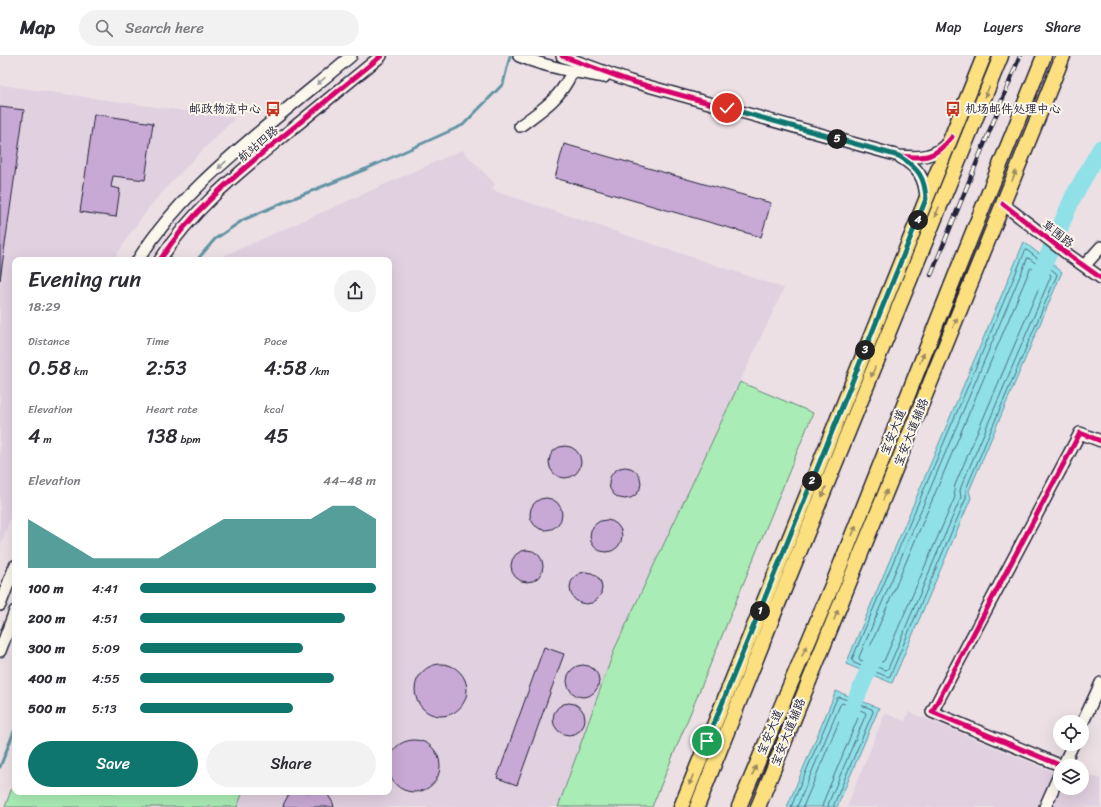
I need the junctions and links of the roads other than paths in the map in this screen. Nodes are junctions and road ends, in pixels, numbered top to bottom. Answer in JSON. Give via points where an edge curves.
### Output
{"nodes":[{"id":1,"x":351,"y":56,"type":"edge"},
{"id":2,"x":381,"y":56,"type":"edge"},
{"id":3,"x":519,"y":56,"type":"edge"},
{"id":4,"x":562,"y":56,"type":"edge"},
{"id":5,"x":984,"y":56,"type":"edge"},
{"id":6,"x":1002,"y":56,"type":"edge"},
{"id":7,"x":1044,"y":56,"type":"edge"},
{"id":8,"x":1063,"y":56,"type":"edge"},
{"id":9,"x":572,"y":72,"type":"junction"},
{"id":10,"x":630,"y":81,"type":"junction"},
{"id":11,"x":520,"y":126,"type":"dead end"},
{"id":12,"x":952,"y":137,"type":"junction"},
{"id":13,"x":899,"y":156,"type":"junction"},
{"id":14,"x":926,"y":199,"type":"junction"},
{"id":15,"x":1003,"y":204,"type":"junction"},
{"id":16,"x":1101,"y":247,"type":"edge"},
{"id":17,"x":140,"y":257,"type":"edge"},
{"id":18,"x":162,"y":257,"type":"edge"},
{"id":19,"x":1084,"y":266,"type":"junction"},
{"id":20,"x":1101,"y":278,"type":"edge"},
{"id":21,"x":948,"y":340,"type":"junction"},
{"id":22,"x":890,"y":438,"type":"junction"},
{"id":23,"x":1101,"y":441,"type":"edge"},
{"id":24,"x":779,"y":562,"type":"junction"},
{"id":25,"x":12,"y":574,"type":"edge"},
{"id":26,"x":0,"y":605,"type":"edge"},
{"id":27,"x":12,"y":619,"type":"edge"},
{"id":28,"x":772,"y":619,"type":"junction"},
{"id":29,"x":0,"y":651,"type":"edge"},
{"id":30,"x":1101,"y":683,"type":"edge"},
{"id":31,"x":1086,"y":715,"type":"edge"},
{"id":32,"x":1053,"y":762,"type":"edge"},
{"id":33,"x":1053,"y":789,"type":"edge"},
{"id":34,"x":681,"y":807,"type":"edge"},
{"id":35,"x":697,"y":807,"type":"edge"},
{"id":36,"x":739,"y":807,"type":"edge"},
{"id":37,"x":758,"y":807,"type":"edge"},
{"id":38,"x":1045,"y":807,"type":"edge"}],
"edges":[{"from":1,"to":17,"type":"street","name":"航站四路","one_way":true,"via":[[196,188],[156,234]]},
{"from":2,"to":18,"type":"street","name":"航站四路","via":[[224,187],[198,212]]},
{"from":3,"to":9,"type":"street"},
{"from":4,"to":10,"type":"street"},
{"from":5,"to":12,"type":"main road"},
{"from":6,"to":28,"type":"main road","one_way":true},
{"from":22,"to":7,"type":"main road","name":"宝安大道","one_way":true},
{"from":15,"to":8,"type":"main road","name":"宝安大道辅路","one_way":true},
{"from":9,"to":10,"type":"street"},
{"from":9,"to":11,"type":"street","via":[[555,98]]},
{"from":10,"to":13,"type":"street"},
{"from":12,"to":13,"type":"street","via":[[944,147],[930,155]]},
{"from":12,"to":14,"type":"main road"},
{"from":13,"to":14,"type":"street","via":[[916,169],[925,185]]},
{"from":14,"to":24,"type":"main road"},
{"from":15,"to":19,"type":"street","name":"草围路"},
{"from":21,"to":15,"type":"main road","name":"宝安大道辅路","one_way":true},
{"from":16,"to":19,"type":"street"},
{"from":19,"to":20,"type":"street","name":"草围路"},
{"from":21,"to":22,"type":"main road"},
{"from":37,"to":21,"type":"main road","name":"宝安大道辅路","one_way":true},
{"from":36,"to":22,"type":"main road","name":"宝安大道","one_way":true,"via":[[836,576]]},
{"from":23,"to":32,"type":"street","via":[[1080,433],[932,712]]},
{"from":24,"to":28,"type":"main road"},
{"from":24,"to":34,"type":"main road","one_way":true},
{"from":25,"to":26,"type":"street"},
{"from":27,"to":29,"type":"street"},
{"from":28,"to":35,"type":"main road"},
{"from":30,"to":31,"type":"street"},
{"from":33,"to":38,"type":"street"}]}
